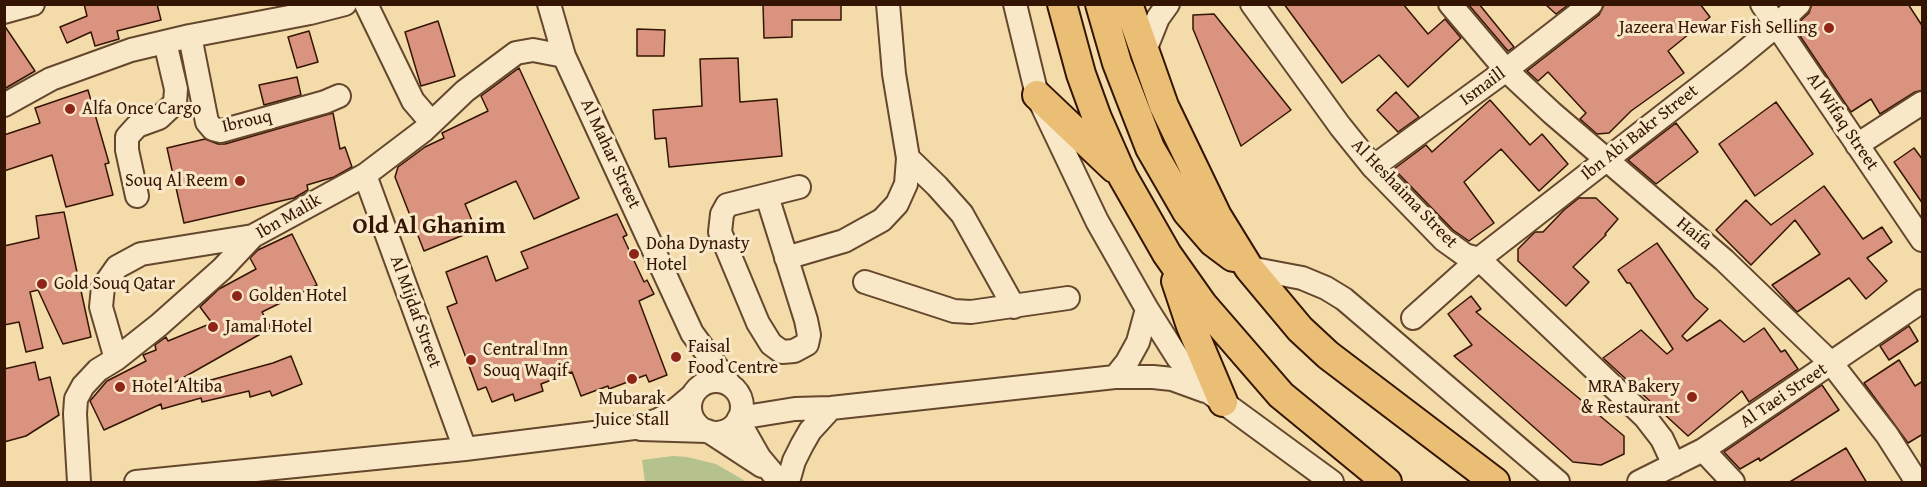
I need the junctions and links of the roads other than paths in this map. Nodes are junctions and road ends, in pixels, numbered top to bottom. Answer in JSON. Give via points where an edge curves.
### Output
{"nodes":[{"id":1,"x":345,"y":4,"type":"edge"},
{"id":2,"x":366,"y":4,"type":"edge"},
{"id":3,"x":549,"y":4,"type":"edge"},
{"id":4,"x":888,"y":4,"type":"edge"},
{"id":5,"x":1015,"y":4,"type":"edge"},
{"id":6,"x":1062,"y":4,"type":"edge"},
{"id":7,"x":1100,"y":4,"type":"edge"},
{"id":8,"x":1128,"y":4,"type":"edge"},
{"id":9,"x":1168,"y":4,"type":"edge"},
{"id":10,"x":1252,"y":4,"type":"edge"},
{"id":11,"x":1450,"y":4,"type":"edge"},
{"id":12,"x":1591,"y":4,"type":"edge"},
{"id":13,"x":1762,"y":4,"type":"edge"},
{"id":14,"x":1798,"y":4,"type":"edge"},
{"id":15,"x":1776,"y":26,"type":"junction"},
{"id":16,"x":190,"y":36,"type":"junction"},
{"id":17,"x":165,"y":42,"type":"junction"},
{"id":18,"x":1144,"y":53,"type":"junction"},
{"id":19,"x":564,"y":56,"type":"junction"},
{"id":20,"x":1506,"y":70,"type":"junction"},
{"id":21,"x":1037,"y":95,"type":"junction"},
{"id":22,"x":339,"y":96,"type":"dead end"},
{"id":23,"x":1923,"y":103,"type":"edge"},
{"id":24,"x":4,"y":105,"type":"edge"},
{"id":25,"x":431,"y":122,"type":"junction"},
{"id":26,"x":1857,"y":145,"type":"junction"},
{"id":27,"x":908,"y":158,"type":"junction"},
{"id":28,"x":1605,"y":159,"type":"junction"},
{"id":29,"x":1373,"y":167,"type":"junction"},
{"id":30,"x":365,"y":175,"type":"junction"},
{"id":31,"x":1123,"y":177,"type":"junction"},
{"id":32,"x":799,"y":187,"type":"dead end"},
{"id":33,"x":137,"y":196,"type":"dead end"},
{"id":34,"x":767,"y":196,"type":"junction"},
{"id":35,"x":253,"y":236,"type":"junction"},
{"id":36,"x":1923,"y":240,"type":"edge"},
{"id":37,"x":1167,"y":254,"type":"junction"},
{"id":38,"x":786,"y":258,"type":"junction"},
{"id":39,"x":1479,"y":259,"type":"junction"},
{"id":40,"x":1249,"y":268,"type":"junction"},
{"id":41,"x":865,"y":282,"type":"dead end"},
{"id":42,"x":1068,"y":298,"type":"dead end"},
{"id":43,"x":1923,"y":301,"type":"edge"},
{"id":44,"x":1014,"y":307,"type":"junction"},
{"id":45,"x":1147,"y":309,"type":"junction"},
{"id":46,"x":1413,"y":318,"type":"dead end"},
{"id":47,"x":692,"y":333,"type":"junction"},
{"id":48,"x":116,"y":359,"type":"junction"},
{"id":49,"x":1832,"y":364,"type":"junction"},
{"id":50,"x":1115,"y":377,"type":"junction"},
{"id":51,"x":732,"y":386,"type":"junction"},
{"id":52,"x":694,"y":394,"type":"junction"},
{"id":53,"x":1216,"y":397,"type":"junction"},
{"id":54,"x":831,"y":408,"type":"junction"},
{"id":55,"x":795,"y":409,"type":"junction"},
{"id":56,"x":738,"y":419,"type":"junction"},
{"id":57,"x":634,"y":428,"type":"junction"},
{"id":58,"x":709,"y":432,"type":"junction"},
{"id":59,"x":465,"y":448,"type":"junction"},
{"id":60,"x":1703,"y":450,"type":"junction"},
{"id":61,"x":1674,"y":465,"type":"junction"},
{"id":62,"x":780,"y":479,"type":"edge"},
{"id":63,"x":79,"y":483,"type":"edge"},
{"id":64,"x":136,"y":483,"type":"edge"},
{"id":65,"x":1332,"y":483,"type":"edge"},
{"id":66,"x":1387,"y":483,"type":"edge"},
{"id":67,"x":1495,"y":483,"type":"edge"},
{"id":68,"x":1558,"y":483,"type":"edge"},
{"id":69,"x":1640,"y":483,"type":"edge"},
{"id":70,"x":1733,"y":483,"type":"edge"},
{"id":71,"x":1917,"y":483,"type":"edge"}],
"edges":[{"from":1,"to":16,"type":"street"},
{"from":2,"to":25,"type":"street","via":[[413,101]]},
{"from":3,"to":19,"type":"street","name":"Al Mahar Street"},
{"from":4,"to":27,"type":"street","via":[[894,74]]},
{"from":5,"to":21,"type":"street"},
{"from":6,"to":31,"type":"main road","via":[[1081,74]]},
{"from":7,"to":40,"type":"main road","via":[[1131,100],[1170,184],[1207,237]]},
{"from":8,"to":18,"type":"main road"},
{"from":9,"to":18,"type":"street"},
{"from":10,"to":29,"type":"street","name":"Al Heshaima Street"},
{"from":11,"to":20,"type":"street","name":"Haifa"},
{"from":12,"to":20,"type":"street","name":"Ismaill"},
{"from":13,"to":15,"type":"street","name":"Al Wifaq Street"},
{"from":14,"to":15,"type":"street","name":"Ibn Abi Bakr Street"},
{"from":15,"to":26,"type":"street","name":"Al Wifaq Street"},
{"from":15,"to":28,"type":"street","name":"Ibn Abi Bakr Street"},
{"from":16,"to":17,"type":"street"},
{"from":16,"to":22,"type":"street","name":"Ibrouq","via":[[207,123],[213,129],[221,131]]},
{"from":17,"to":24,"type":"street","via":[[77,68]]},
{"from":17,"to":33,"type":"street","via":[[176,89],[175,103],[159,118],[136,126],[127,136]]},
{"from":18,"to":40,"type":"main road","via":[[1197,178]]},
{"from":19,"to":25,"type":"street","name":"Ibn Malik","via":[[533,50],[516,53]]},
{"from":19,"to":47,"type":"street","name":"Al Mahar Street"},
{"from":20,"to":28,"type":"street","name":"Haifa"},
{"from":20,"to":29,"type":"street","name":"Ismaill"},
{"from":21,"to":31,"type":"main road"},
{"from":21,"to":45,"type":"street","via":[[1097,221]]},
{"from":23,"to":26,"type":"street"},
{"from":25,"to":30,"type":"street","name":"Ibn Malik"},
{"from":26,"to":36,"type":"street","name":"Al Wifaq Street"},
{"from":27,"to":38,"type":"street","via":[[906,184],[897,204],[882,220],[844,241]]},
{"from":27,"to":44,"type":"street","via":[[962,214]]},
{"from":28,"to":39,"type":"street","name":"Ibn Abi Bakr Street"},
{"from":28,"to":49,"type":"street","name":"Haifa","via":[[1724,260]]},
{"from":29,"to":39,"type":"street","name":"Al Heshaima Street","via":[[1444,240],[1465,255]]},
{"from":30,"to":35,"type":"street","name":"Ibn Malik"},
{"from":30,"to":59,"type":"street","name":"Al Mijdaf Street"},
{"from":31,"to":37,"type":"main road"},
{"from":32,"to":34,"type":"street"},
{"from":34,"to":38,"type":"street"},
{"from":34,"to":38,"type":"street","via":[[727,205],[720,232],[758,323],[771,344],[782,352],[807,344],[809,335]]},
{"from":35,"to":48,"type":"street","name":"Ibn Malik","via":[[199,290]]},
{"from":35,"to":48,"type":"street","via":[[141,254],[117,267],[103,287],[101,307]]},
{"from":37,"to":53,"type":"main road"},
{"from":37,"to":66,"type":"main road","via":[[1203,304],[1281,394]]},
{"from":39,"to":46,"type":"street","name":"Ibn Abi Bakr Street"},
{"from":39,"to":61,"type":"street","name":"Al Heshaima Street","via":[[1645,417],[1662,439]]},
{"from":40,"to":67,"type":"main road","via":[[1300,329],[1328,355]]},
{"from":40,"to":68,"type":"street","via":[[1302,278],[1344,299]]},
{"from":41,"to":44,"type":"street","via":[[954,310]]},
{"from":42,"to":44,"type":"street"},
{"from":43,"to":49,"type":"street","name":"Al Taei Street"},
{"from":45,"to":50,"type":"street","via":[[1138,342]]},
{"from":45,"to":53,"type":"street","via":[[1178,358]]},
{"from":47,"to":51,"type":"street","name":"Al Mahar Street"},
{"from":47,"to":52,"type":"street","name":"Al Mahar Street"},
{"from":48,"to":63,"type":"street","name":"Ibn Malik","via":[[91,376],[76,399]]},
{"from":49,"to":60,"type":"street","name":"Al Taei Street"},
{"from":49,"to":71,"type":"street","name":"Haifa","via":[[1887,435]]},
{"from":50,"to":53,"type":"street","via":[[1172,379]]},
{"from":50,"to":54,"type":"street"},
{"from":51,"to":52,"type":"street","via":[[712,381]]},
{"from":51,"to":55,"type":"street"},
{"from":51,"to":56,"type":"street","via":[[742,405]]},
{"from":52,"to":57,"type":"street","via":[[673,412]]},
{"from":52,"to":58,"type":"street","via":[[690,403],[692,417]]},
{"from":53,"to":65,"type":"street"},
{"from":54,"to":55,"type":"street"},
{"from":54,"to":62,"type":"street","via":[[810,431]]},
{"from":55,"to":56,"type":"street"},
{"from":56,"to":58,"type":"street","via":[[726,430]]},
{"from":56,"to":62,"type":"street","via":[[759,457]]},
{"from":57,"to":58,"type":"street"},
{"from":57,"to":59,"type":"street"},
{"from":58,"to":62,"type":"street"},
{"from":59,"to":64,"type":"street"},
{"from":60,"to":61,"type":"street","name":"Al Taei Street"},
{"from":60,"to":70,"type":"street"},
{"from":61,"to":69,"type":"street","name":"Al Taei Street"}]}
